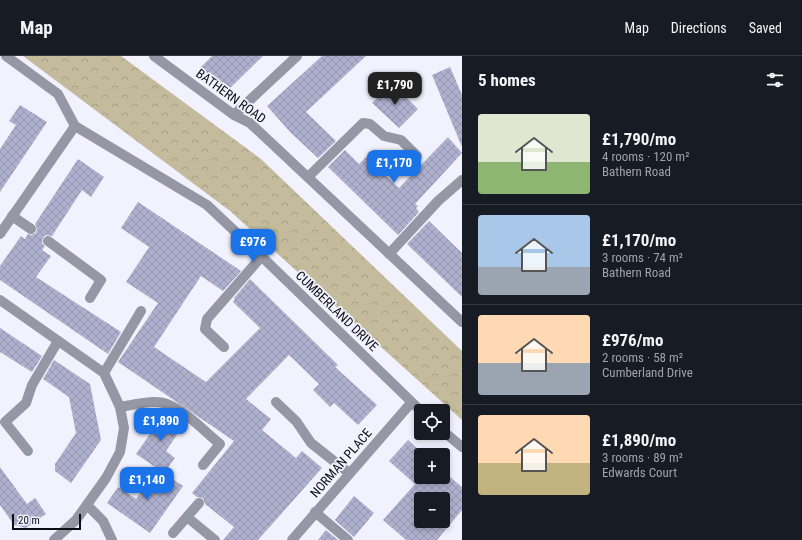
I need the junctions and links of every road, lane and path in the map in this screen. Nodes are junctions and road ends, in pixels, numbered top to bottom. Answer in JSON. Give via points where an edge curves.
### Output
{"nodes":[{"id":1,"x":6,"y":56,"type":"edge"},
{"id":2,"x":154,"y":56,"type":"edge"},
{"id":3,"x":298,"y":56,"type":"edge"},
{"id":4,"x":234,"y":116,"type":"junction"},
{"id":5,"x":74,"y":126,"type":"junction"},
{"id":6,"x":417,"y":156,"type":"dead end"},
{"id":7,"x":308,"y":177,"type":"junction"},
{"id":8,"x":462,"y":180,"type":"edge"},
{"id":9,"x":12,"y":216,"type":"junction"},
{"id":10,"x":31,"y":229,"type":"dead end"},
{"id":11,"x":0,"y":234,"type":"edge"},
{"id":12,"x":48,"y":242,"type":"dead end"},
{"id":13,"x":389,"y":254,"type":"junction"},
{"id":14,"x":262,"y":256,"type":"junction"},
{"id":15,"x":90,"y":298,"type":"dead end"},
{"id":16,"x":0,"y":300,"type":"edge"},
{"id":17,"x":141,"y":311,"type":"dead end"},
{"id":18,"x":462,"y":322,"type":"edge"},
{"id":19,"x":58,"y":341,"type":"junction"},
{"id":20,"x":224,"y":347,"type":"dead end"},
{"id":21,"x":104,"y":373,"type":"junction"},
{"id":22,"x":276,"y":402,"type":"dead end"},
{"id":23,"x":411,"y":403,"type":"junction"},
{"id":24,"x":414,"y":406,"type":"edge"},
{"id":25,"x":120,"y":407,"type":"junction"},
{"id":26,"x":450,"y":437,"type":"edge"},
{"id":27,"x":462,"y":447,"type":"edge"},
{"id":28,"x":28,"y":450,"type":"dead end"},
{"id":29,"x":203,"y":465,"type":"dead end"},
{"id":30,"x":349,"y":474,"type":"junction"},
{"id":31,"x":199,"y":503,"type":"dead end"},
{"id":32,"x":86,"y":505,"type":"junction"},
{"id":33,"x":315,"y":512,"type":"junction"},
{"id":34,"x":187,"y":517,"type":"junction"},
{"id":35,"x":173,"y":533,"type":"dead end"},
{"id":36,"x":54,"y":540,"type":"edge"},
{"id":37,"x":112,"y":540,"type":"edge"},
{"id":38,"x":215,"y":540,"type":"edge"},
{"id":39,"x":292,"y":540,"type":"edge"},
{"id":40,"x":348,"y":540,"type":"edge"}],
"edges":[{"from":1,"to":5,"type":"street","via":[[58,94]]},
{"from":2,"to":4,"type":"street","name":"BATHERN ROAD"},
{"from":3,"to":4,"type":"street"},
{"from":4,"to":7,"type":"street","name":"BATHERN ROAD","via":[[250,123]]},
{"from":5,"to":9,"type":"street"},
{"from":5,"to":14,"type":"street","name":"CUMBERLAND DRIVE","via":[[207,206]]},
{"from":6,"to":7,"type":"street","via":[[401,140],[384,136],[370,124],[364,124]]},
{"from":7,"to":13,"type":"street","name":"BATHERN ROAD"},
{"from":8,"to":13,"type":"street","via":[[438,201]]},
{"from":9,"to":10,"type":"street"},
{"from":9,"to":11,"type":"street"},
{"from":12,"to":15,"type":"street","via":[[101,280]]},
{"from":13,"to":18,"type":"street","name":"BATHERN ROAD"},
{"from":14,"to":20,"type":"street","via":[[207,318],[205,329]]},
{"from":14,"to":23,"type":"street","name":"CUMBERLAND DRIVE"},
{"from":16,"to":19,"type":"street"},
{"from":17,"to":21,"type":"street"},
{"from":19,"to":21,"type":"street"},
{"from":19,"to":28,"type":"street","via":[[32,385],[26,403],[5,422]]},
{"from":21,"to":25,"type":"street"},
{"from":22,"to":30,"type":"street","via":[[296,421],[311,443]]},
{"from":23,"to":24,"type":"street","name":"CUMBERLAND DRIVE"},
{"from":23,"to":30,"type":"street","name":"NORMAN PLACE"},
{"from":25,"to":29,"type":"street","via":[[146,403],[166,404],[185,415],[220,444]]},
{"from":25,"to":32,"type":"street","via":[[124,428],[120,452],[106,478]]},
{"from":26,"to":27,"type":"street"},
{"from":30,"to":33,"type":"street","name":"NORMAN PLACE"},
{"from":31,"to":34,"type":"street"},
{"from":32,"to":36,"type":"street","via":[[76,520]]},
{"from":32,"to":37,"type":"street","via":[[103,521]]},
{"from":33,"to":39,"type":"street","name":"NORMAN PLACE"},
{"from":33,"to":40,"type":"street"},
{"from":34,"to":35,"type":"street"},
{"from":34,"to":38,"type":"street"}]}
